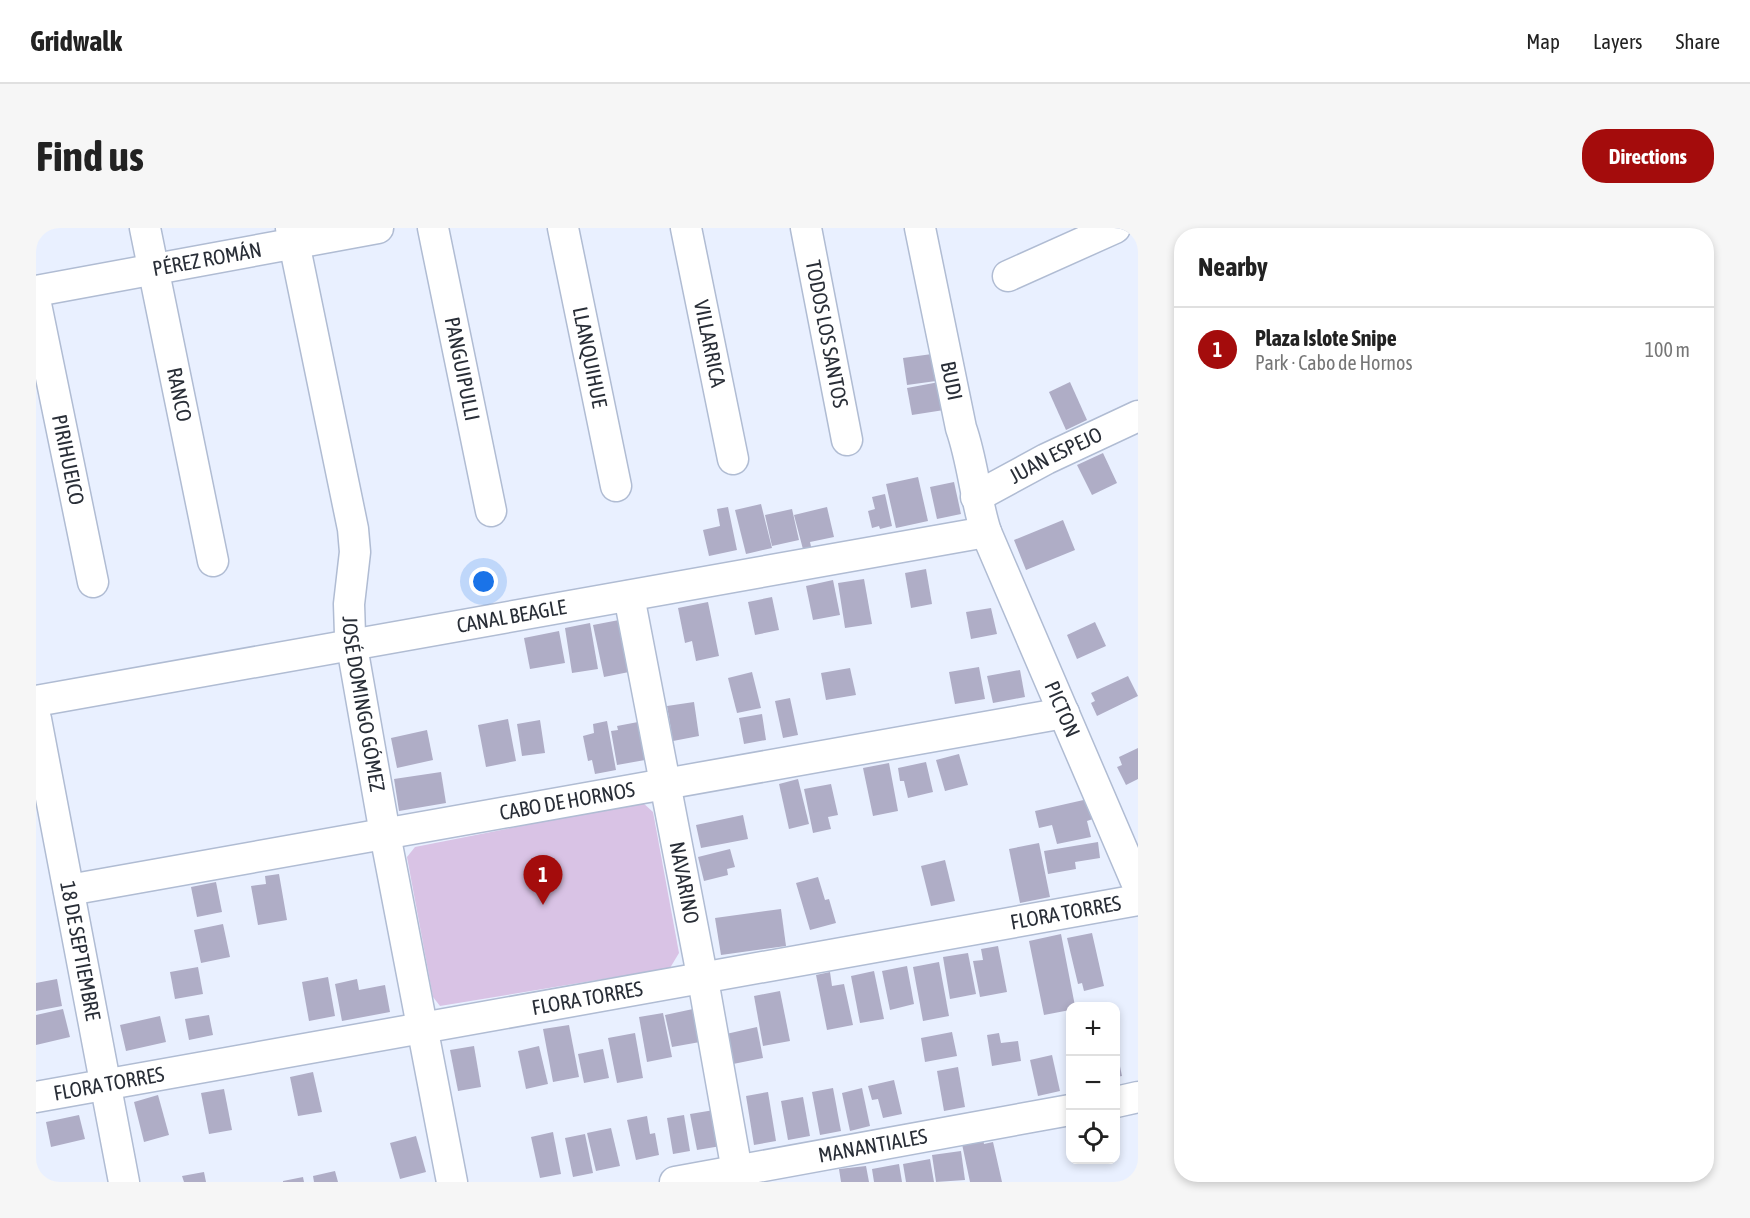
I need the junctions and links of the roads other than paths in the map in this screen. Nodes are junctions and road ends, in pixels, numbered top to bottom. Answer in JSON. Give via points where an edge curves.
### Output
{"nodes":[{"id":1,"x":145,"y":228,"type":"edge"},
{"id":2,"x":378,"y":228,"type":"edge"},
{"id":3,"x":433,"y":228,"type":"edge"},
{"id":4,"x":563,"y":228,"type":"edge"},
{"id":5,"x":686,"y":228,"type":"edge"},
{"id":6,"x":806,"y":228,"type":"edge"},
{"id":7,"x":920,"y":228,"type":"edge"},
{"id":8,"x":1115,"y":228,"type":"edge"},
{"id":9,"x":292,"y":236,"type":"edge"},
{"id":10,"x":153,"y":270,"type":"junction"},
{"id":11,"x":1008,"y":276,"type":"dead end"},
{"id":12,"x":36,"y":291,"type":"edge"},
{"id":13,"x":36,"y":304,"type":"edge"},
{"id":14,"x":1138,"y":416,"type":"edge"},
{"id":15,"x":847,"y":440,"type":"dead end"},
{"id":16,"x":734,"y":459,"type":"dead end"},
{"id":17,"x":616,"y":486,"type":"dead end"},
{"id":18,"x":976,"y":497,"type":"junction"},
{"id":19,"x":491,"y":511,"type":"dead end"},
{"id":20,"x":986,"y":532,"type":"junction"},
{"id":21,"x":213,"y":561,"type":"dead end"},
{"id":22,"x":93,"y":582,"type":"dead end"},
{"id":23,"x":629,"y":596,"type":"junction"},
{"id":24,"x":352,"y":645,"type":"junction"},
{"id":25,"x":36,"y":701,"type":"edge"},
{"id":26,"x":1064,"y":713,"type":"junction"},
{"id":27,"x":36,"y":719,"type":"edge"},
{"id":28,"x":665,"y":783,"type":"junction"},
{"id":29,"x":385,"y":834,"type":"junction"},
{"id":30,"x":1131,"y":848,"type":"edge"},
{"id":31,"x":1138,"y":886,"type":"edge"},
{"id":32,"x":69,"y":890,"type":"junction"},
{"id":33,"x":1138,"y":900,"type":"edge"},
{"id":34,"x":702,"y":978,"type":"junction"},
{"id":35,"x":423,"y":1028,"type":"junction"},
{"id":36,"x":106,"y":1085,"type":"junction"},
{"id":37,"x":36,"y":1097,"type":"edge"},
{"id":38,"x":1138,"y":1097,"type":"edge"},
{"id":39,"x":1120,"y":1101,"type":"edge"},
{"id":40,"x":1066,"y":1111,"type":"edge"},
{"id":41,"x":737,"y":1171,"type":"junction"},
{"id":42,"x":124,"y":1182,"type":"edge"},
{"id":43,"x":452,"y":1182,"type":"edge"},
{"id":44,"x":675,"y":1182,"type":"edge"}],
"edges":[{"from":1,"to":10,"type":"street","name":"RANCO"},
{"from":2,"to":9,"type":"street","name":"PÉREZ ROMÁN"},
{"from":3,"to":19,"type":"street","name":"PANGUIPULLI"},
{"from":4,"to":17,"type":"street","name":"LLANQUIHUE"},
{"from":5,"to":16,"type":"street","name":"VILLARRICA"},
{"from":6,"to":15,"type":"street","name":"TODOS LOS SANTOS"},
{"from":7,"to":18,"type":"street","name":"BUDI"},
{"from":8,"to":11,"type":"street"},
{"from":9,"to":10,"type":"street","name":"PÉREZ ROMÁN"},
{"from":9,"to":24,"type":"street","name":"JOSÉ DOMINGO GÓMEZ","via":[[353,529],[349,623]]},
{"from":10,"to":12,"type":"street","name":"PÉREZ ROMÁN"},
{"from":10,"to":21,"type":"street","name":"RANCO"},
{"from":13,"to":22,"type":"street","name":"PIRIHUEICO"},
{"from":14,"to":18,"type":"street","name":"JUAN ESPEJO"},
{"from":18,"to":20,"type":"street","name":"BUDI"},
{"from":20,"to":23,"type":"street","name":"CANAL BEAGLE"},
{"from":20,"to":26,"type":"street","name":"PICTON"},
{"from":23,"to":24,"type":"street","name":"CANAL BEAGLE"},
{"from":23,"to":28,"type":"street","name":"NAVARINO"},
{"from":24,"to":25,"type":"street","name":"CANAL BEAGLE"},
{"from":24,"to":29,"type":"street","name":"JOSÉ DOMINGO GÓMEZ"},
{"from":26,"to":28,"type":"street","name":"CABO DE HORNOS"},
{"from":26,"to":30,"type":"street","name":"PICTON"},
{"from":27,"to":32,"type":"street","name":"18 DE SEPTIEMBRE"},
{"from":28,"to":29,"type":"street","name":"CABO DE HORNOS"},
{"from":28,"to":34,"type":"street","name":"NAVARINO"},
{"from":29,"to":32,"type":"street","name":"CABO DE HORNOS"},
{"from":29,"to":35,"type":"street","name":"JOSÉ DOMINGO GÓMEZ"},
{"from":30,"to":31,"type":"street","name":"PICTON"},
{"from":32,"to":36,"type":"street","name":"18 DE SEPTIEMBRE"},
{"from":33,"to":34,"type":"street","name":"FLORA TORRES"},
{"from":34,"to":35,"type":"street","name":"FLORA TORRES"},
{"from":34,"to":41,"type":"street","name":"NAVARINO"},
{"from":35,"to":36,"type":"street","name":"FLORA TORRES"},
{"from":35,"to":43,"type":"street","name":"JOSÉ DOMINGO GÓMEZ"},
{"from":36,"to":37,"type":"street","name":"FLORA TORRES"},
{"from":36,"to":42,"type":"street","name":"18 DE SEPTIEMBRE"},
{"from":38,"to":39,"type":"street"},
{"from":40,"to":41,"type":"street","name":"MANANTIALES"},
{"from":41,"to":44,"type":"street","name":"MANANTIALES"}]}
